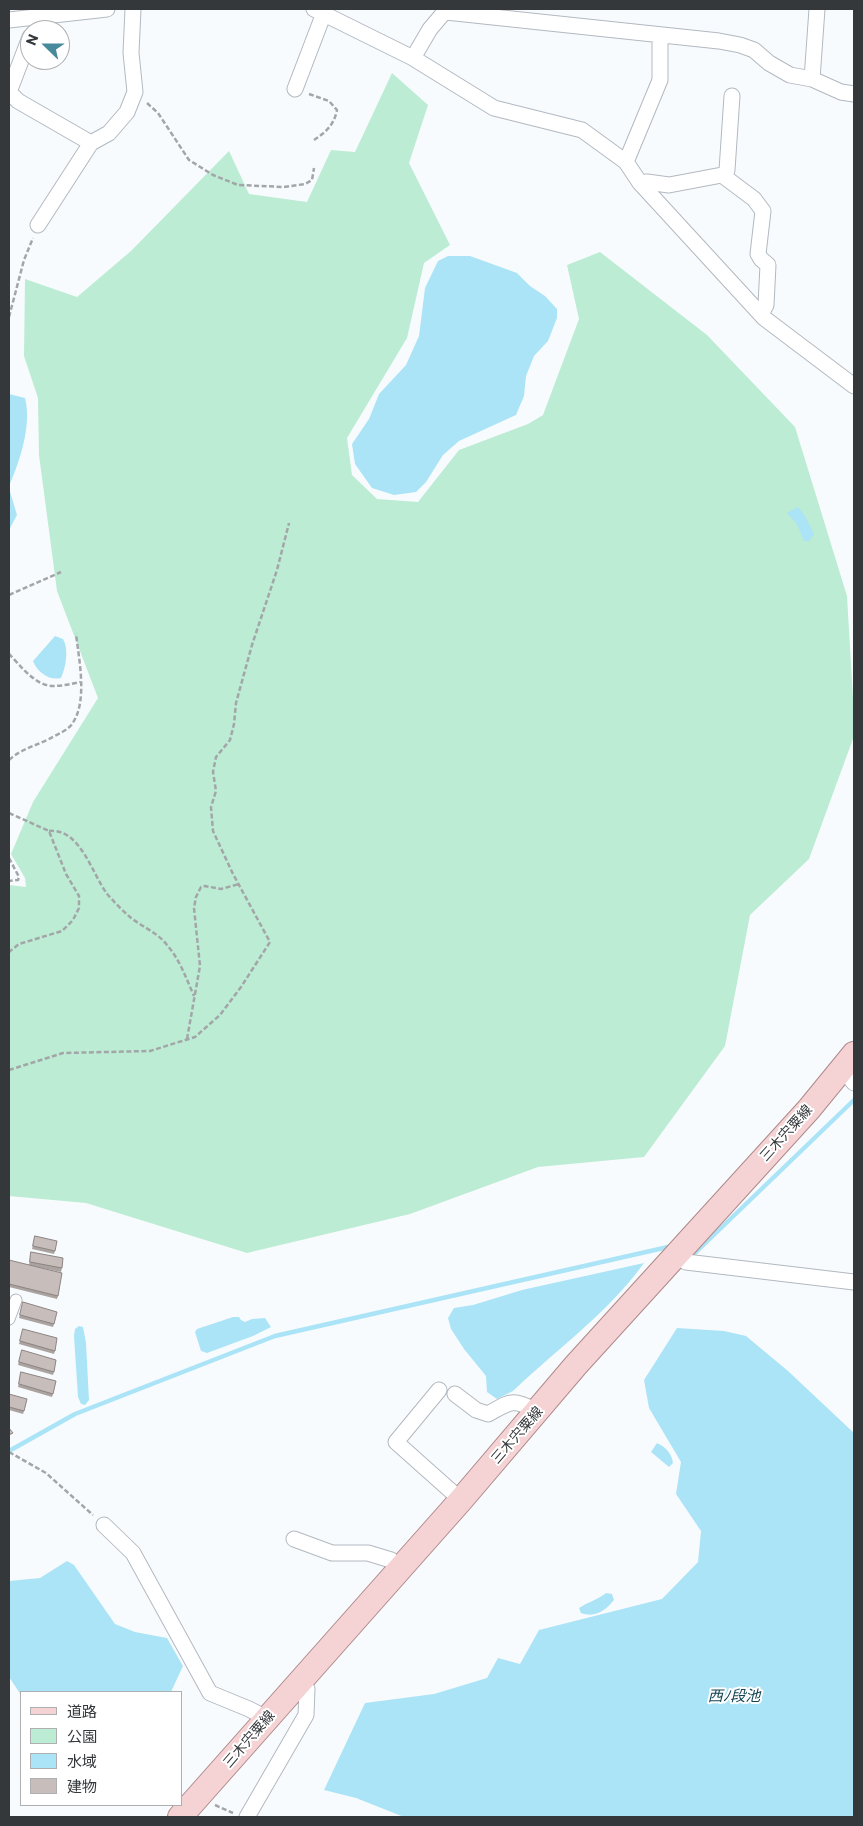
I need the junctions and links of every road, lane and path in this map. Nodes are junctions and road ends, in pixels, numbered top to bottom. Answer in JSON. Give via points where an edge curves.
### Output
{"nodes":[{"id":1,"x":102,"y":9,"type":"edge"},
{"id":2,"x":133,"y":9,"type":"edge"},
{"id":3,"x":817,"y":9,"type":"edge"},
{"id":4,"x":319,"y":11,"type":"edge"},
{"id":5,"x":447,"y":11,"type":"edge"},
{"id":6,"x":49,"y":20,"type":"edge"},
{"id":7,"x":662,"y":35,"type":"junction"},
{"id":8,"x":413,"y":58,"type":"junction"},
{"id":9,"x":20,"y":63,"type":"edge"},
{"id":10,"x":812,"y":79,"type":"junction"},
{"id":11,"x":295,"y":89,"type":"joint"},
{"id":12,"x":135,"y":92,"type":"junction"},
{"id":13,"x":854,"y":94,"type":"edge"},
{"id":14,"x":732,"y":96,"type":"dead end"},
{"id":15,"x":314,"y":140,"type":"dead end"},
{"id":16,"x":91,"y":143,"type":"junction"},
{"id":17,"x":626,"y":162,"type":"junction"},
{"id":18,"x":314,"y":168,"type":"dead end"},
{"id":19,"x":725,"y":177,"type":"junction"},
{"id":20,"x":640,"y":183,"type":"junction"},
{"id":21,"x":38,"y":225,"type":"joint"},
{"id":22,"x":761,"y":314,"type":"junction"},
{"id":23,"x":9,"y":317,"type":"edge"},
{"id":24,"x":854,"y":386,"type":"edge"},
{"id":25,"x":289,"y":523,"type":"dead end"},
{"id":26,"x":62,"y":572,"type":"dead end"},
{"id":27,"x":9,"y":595,"type":"edge"},
{"id":28,"x":76,"y":634,"type":"dead end"},
{"id":29,"x":9,"y":654,"type":"edge"},
{"id":30,"x":81,"y":682,"type":"junction"},
{"id":31,"x":9,"y":760,"type":"edge"},
{"id":32,"x":9,"y":813,"type":"edge"},
{"id":33,"x":49,"y":831,"type":"junction"},
{"id":34,"x":9,"y":858,"type":"edge"},
{"id":35,"x":9,"y":881,"type":"edge"},
{"id":36,"x":239,"y":884,"type":"junction"},
{"id":37,"x":9,"y":952,"type":"edge"},
{"id":38,"x":194,"y":996,"type":"junction"},
{"id":39,"x":186,"y":1040,"type":"junction"},
{"id":40,"x":850,"y":1068,"type":"edge"},
{"id":41,"x":9,"y":1070,"type":"edge"},
{"id":42,"x":676,"y":1256,"type":"junction"},
{"id":43,"x":854,"y":1282,"type":"edge"},
{"id":44,"x":16,"y":1300,"type":"dead end"},
{"id":45,"x":9,"y":1319,"type":"edge"},
{"id":46,"x":439,"y":1390,"type":"dead end"},
{"id":47,"x":455,"y":1394,"type":"dead end"},
{"id":48,"x":537,"y":1411,"type":"junction"},
{"id":49,"x":9,"y":1452,"type":"edge"},
{"id":50,"x":461,"y":1500,"type":"junction"},
{"id":51,"x":104,"y":1525,"type":"joint"},
{"id":52,"x":294,"y":1539,"type":"dead end"},
{"id":53,"x":402,"y":1566,"type":"junction"},
{"id":54,"x":298,"y":1682,"type":"junction"},
{"id":55,"x":268,"y":1719,"type":"junction"},
{"id":56,"x":198,"y":1797,"type":"junction"},
{"id":57,"x":241,"y":1815,"type":"edge"},
{"id":58,"x":180,"y":1817,"type":"edge"}],
"edges":[{"from":1,"to":6,"type":"street"},
{"from":2,"to":12,"type":"street","via":[[131,53]]},
{"from":3,"to":10,"type":"street"},
{"from":4,"to":8,"type":"street"},
{"from":4,"to":11,"type":"street"},
{"from":5,"to":7,"type":"street"},
{"from":5,"to":8,"type":"street","via":[[430,29]]},
{"from":7,"to":10,"type":"street","via":[[740,44],[790,76]]},
{"from":7,"to":17,"type":"street","via":[[660,80]]},
{"from":8,"to":17,"type":"street","via":[[494,108],[582,130]]},
{"from":9,"to":16,"type":"street","via":[[9,92],[18,101]]},
{"from":10,"to":13,"type":"street"},
{"from":11,"to":15,"type":"path","via":[[329,101],[337,110],[335,122]]},
{"from":12,"to":16,"type":"street","via":[[127,112],[109,133]]},
{"from":12,"to":18,"type":"path","via":[[158,113],[189,160],[213,175],[238,185],[284,187],[312,180]]},
{"from":14,"to":19,"type":"street"},
{"from":16,"to":21,"type":"street"},
{"from":17,"to":20,"type":"street"},
{"from":19,"to":20,"type":"street","via":[[702,177],[669,185]]},
{"from":19,"to":22,"type":"street","via":[[754,199],[763,211],[758,254],[768,265],[766,305]]},
{"from":20,"to":22,"type":"street"},
{"from":21,"to":23,"type":"path","via":[[24,260]]},
{"from":22,"to":24,"type":"street"},
{"from":25,"to":36,"type":"path","via":[[236,704],[230,740],[216,757],[213,772],[216,791],[211,807],[214,831]]},
{"from":26,"to":27,"type":"path"},
{"from":28,"to":30,"type":"path"},
{"from":29,"to":30,"type":"path","via":[[44,684]]},
{"from":30,"to":31,"type":"path","via":[[80,705],[72,724]]},
{"from":32,"to":33,"type":"path"},
{"from":33,"to":37,"type":"path","via":[[66,874],[79,896],[79,908],[62,931],[20,944]]},
{"from":33,"to":38,"type":"path","via":[[69,835],[108,895],[131,918],[165,942],[180,963]]},
{"from":34,"to":35,"type":"path","via":[[19,877]]},
{"from":36,"to":38,"type":"path","via":[[220,889],[205,886],[196,897],[194,908],[200,966]]},
{"from":36,"to":39,"type":"path","via":[[270,942],[220,1015]]},
{"from":38,"to":39,"type":"path"},
{"from":39,"to":41,"type":"path","via":[[150,1051],[63,1053]]},
{"from":40,"to":42,"type":"main road","name":"三木宍粟線","via":[[808,1109]]},
{"from":42,"to":43,"type":"street","via":[[686,1262]]},
{"from":42,"to":48,"type":"main road","name":"三木宍粟線"},
{"from":44,"to":45,"type":"street"},
{"from":46,"to":50,"type":"street","via":[[396,1442]]},
{"from":47,"to":48,"type":"street","via":[[476,1410],[488,1414],[508,1403],[519,1402]]},
{"from":48,"to":50,"type":"main road","name":"三木宍粟線"},
{"from":49,"to":51,"type":"path","via":[[46,1473]]},
{"from":50,"to":53,"type":"main road","name":"三木宍粟線"},
{"from":51,"to":55,"type":"street","via":[[133,1553],[210,1693]]},
{"from":52,"to":53,"type":"street","via":[[332,1553],[368,1553]]},
{"from":53,"to":54,"type":"main road","name":"三木宍粟線"},
{"from":54,"to":55,"type":"main road","name":"三木宍粟線"},
{"from":54,"to":57,"type":"street","via":[[307,1690],[306,1715]]},
{"from":55,"to":56,"type":"main road","name":"三木宍粟線"},
{"from":56,"to":57,"type":"path"},
{"from":56,"to":58,"type":"main road","name":"三木宍粟線"}]}
